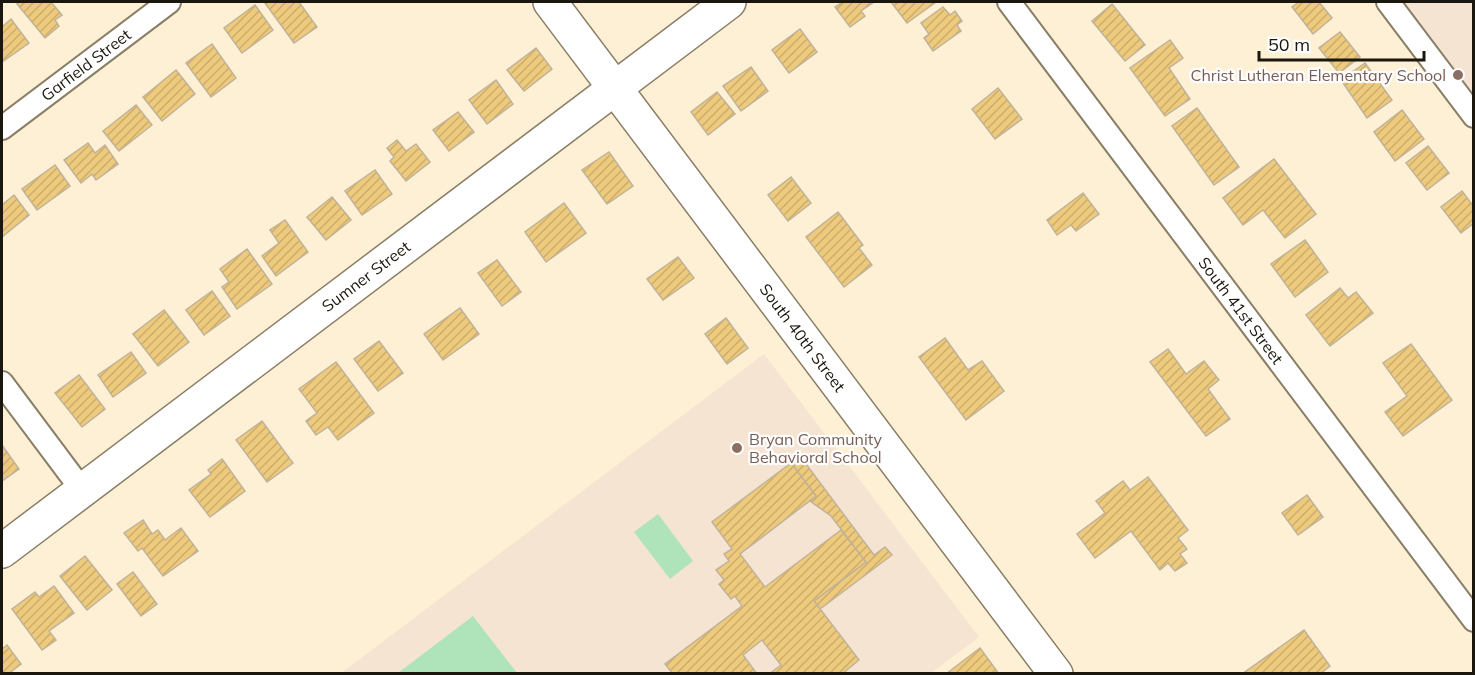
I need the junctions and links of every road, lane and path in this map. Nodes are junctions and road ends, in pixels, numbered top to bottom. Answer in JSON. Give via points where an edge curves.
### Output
{"nodes":[{"id":1,"x":169,"y":2,"type":"edge"},
{"id":2,"x":550,"y":2,"type":"edge"},
{"id":3,"x":729,"y":2,"type":"edge"},
{"id":4,"x":1009,"y":2,"type":"edge"},
{"id":5,"x":1388,"y":2,"type":"edge"},
{"id":6,"x":614,"y":87,"type":"junction"},
{"id":7,"x":1473,"y":116,"type":"edge"},
{"id":8,"x":2,"y":128,"type":"edge"},
{"id":9,"x":2,"y":383,"type":"edge"},
{"id":10,"x":82,"y":490,"type":"junction"},
{"id":11,"x":2,"y":551,"type":"edge"},
{"id":12,"x":1473,"y":620,"type":"edge"},
{"id":13,"x":1056,"y":674,"type":"edge"}],
"edges":[{"from":1,"to":8,"type":"street","name":"Garfield Street"},
{"from":2,"to":6,"type":"street","name":"South 40th Street"},
{"from":3,"to":6,"type":"street","name":"Sumner Street"},
{"from":4,"to":12,"type":"street","name":"South 41st Street"},
{"from":5,"to":7,"type":"street"},
{"from":6,"to":10,"type":"street","name":"Sumner Street"},
{"from":6,"to":13,"type":"street","name":"South 40th Street"},
{"from":9,"to":10,"type":"street"},
{"from":10,"to":11,"type":"street","name":"Sumner Street"}]}
